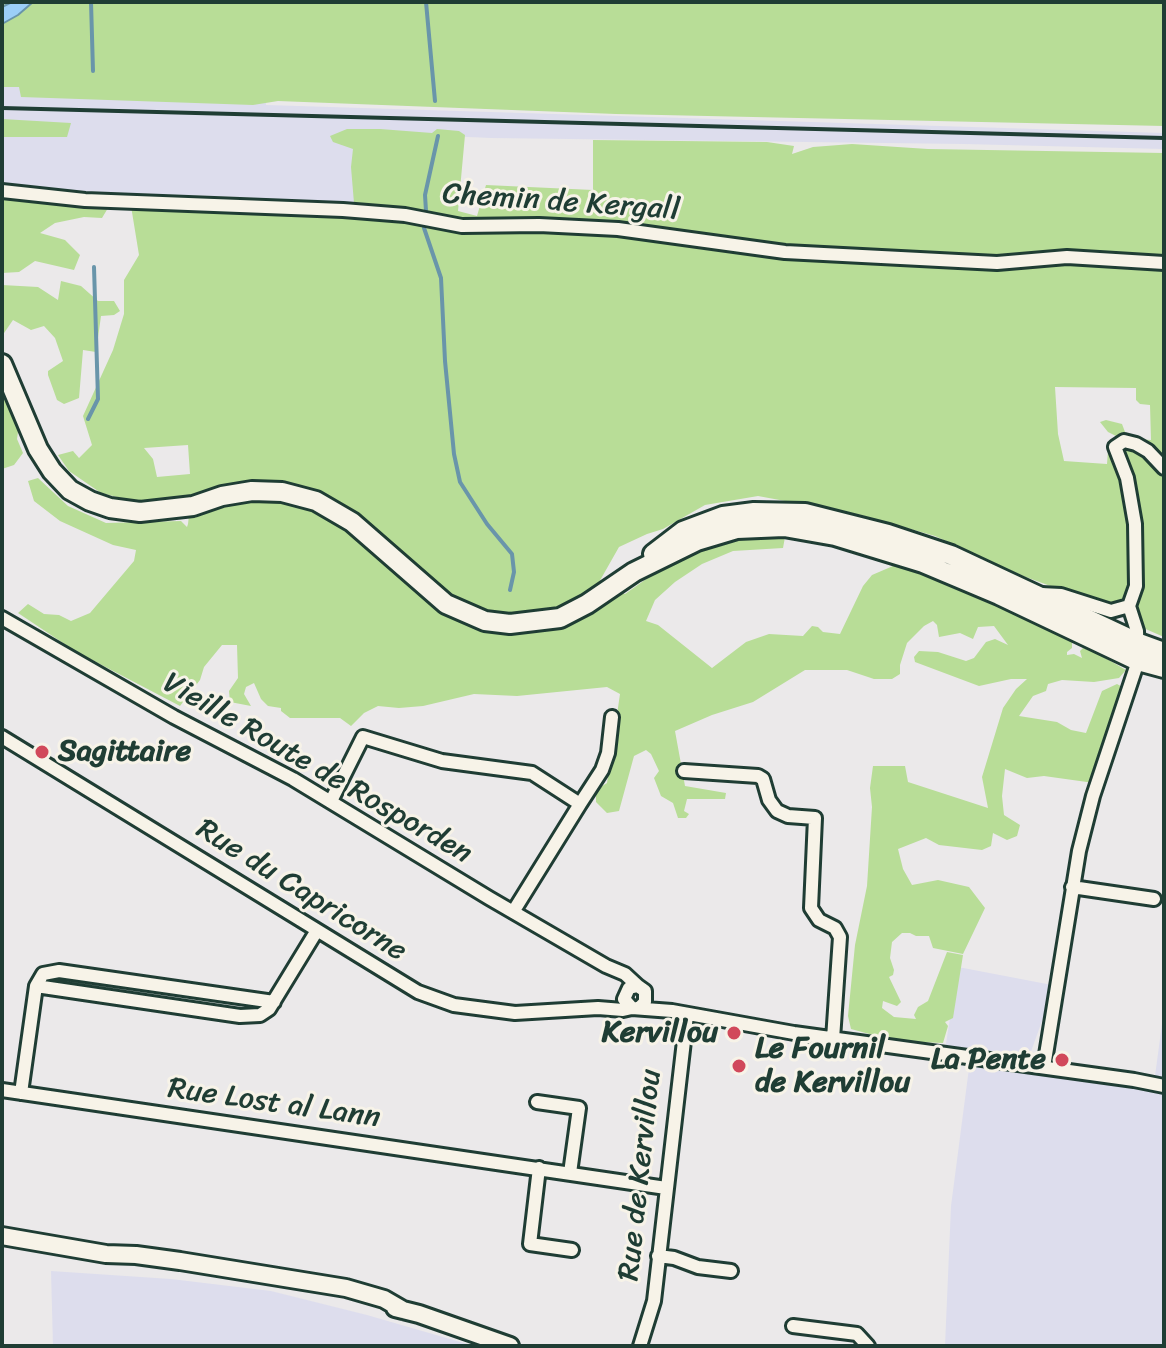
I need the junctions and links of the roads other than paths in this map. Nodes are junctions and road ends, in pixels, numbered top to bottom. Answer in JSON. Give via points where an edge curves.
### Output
{"nodes":[{"id":1,"x":2,"y":191,"type":"edge"},
{"id":2,"x":1164,"y":263,"type":"edge"},
{"id":3,"x":2,"y":364,"type":"edge"},
{"id":4,"x":1164,"y":468,"type":"edge"},
{"id":5,"x":1034,"y":604,"type":"junction"},
{"id":6,"x":1129,"y":606,"type":"junction"},
{"id":7,"x":2,"y":618,"type":"edge"},
{"id":8,"x":1138,"y":652,"type":"junction"},
{"id":9,"x":1164,"y":652,"type":"edge"},
{"id":10,"x":1164,"y":668,"type":"edge"},
{"id":11,"x":612,"y":717,"type":"dead end"},
{"id":12,"x":6,"y":740,"type":"edge"},
{"id":13,"x":2,"y":755,"type":"edge"},
{"id":14,"x":684,"y":771,"type":"dead end"},
{"id":15,"x":331,"y":801,"type":"junction"},
{"id":16,"x":580,"y":804,"type":"junction"},
{"id":17,"x":1072,"y":887,"type":"junction"},
{"id":18,"x":1154,"y":899,"type":"dead end"},
{"id":19,"x":513,"y":912,"type":"junction"},
{"id":20,"x":316,"y":932,"type":"junction"},
{"id":21,"x":36,"y":986,"type":"junction"},
{"id":22,"x":633,"y":990,"type":"junction"},
{"id":23,"x":274,"y":1002,"type":"junction"},
{"id":24,"x":636,"y":1007,"type":"junction"},
{"id":25,"x":598,"y":1008,"type":"junction"},
{"id":26,"x":672,"y":1011,"type":"junction"},
{"id":27,"x":687,"y":1015,"type":"junction"},
{"id":28,"x":833,"y":1039,"type":"junction"},
{"id":29,"x":1044,"y":1067,"type":"junction"},
{"id":30,"x":1164,"y":1083,"type":"edge"},
{"id":31,"x":2,"y":1090,"type":"edge"},
{"id":32,"x":21,"y":1093,"type":"junction"},
{"id":33,"x":537,"y":1102,"type":"dead end"},
{"id":34,"x":539,"y":1168,"type":"junction"},
{"id":35,"x":570,"y":1173,"type":"junction"},
{"id":36,"x":666,"y":1188,"type":"junction"},
{"id":37,"x":2,"y":1236,"type":"edge"},
{"id":38,"x":2,"y":1245,"type":"edge"},
{"id":39,"x":572,"y":1250,"type":"dead end"},
{"id":40,"x":658,"y":1256,"type":"junction"},
{"id":41,"x":214,"y":1268,"type":"junction"},
{"id":42,"x":731,"y":1271,"type":"dead end"},
{"id":43,"x":793,"y":1326,"type":"dead end"},
{"id":44,"x":488,"y":1342,"type":"edge"},
{"id":45,"x":640,"y":1344,"type":"edge"},
{"id":46,"x":510,"y":1346,"type":"edge"},
{"id":47,"x":868,"y":1346,"type":"edge"}],
"edges":[{"from":1,"to":2,"type":"street","name":"Chemin de Kergall","via":[[85,200],[358,211],[462,226],[618,229],[785,252],[997,263],[1067,257]]},
{"from":3,"to":5,"type":"main road","via":[[44,459],[70,490],[90,501],[140,512],[252,491],[316,501],[352,522],[446,604],[498,623],[560,618],[634,572],[712,535],[784,527],[835,536],[923,563]]},
{"from":4,"to":6,"type":"street","via":[[1136,444],[1124,441],[1115,447],[1135,524],[1136,586]]},
{"from":5,"to":6,"type":"street","via":[[1051,593],[1111,611]]},
{"from":5,"to":8,"type":"main road"},
{"from":6,"to":8,"type":"street"},
{"from":7,"to":15,"type":"street","name":"Vieille Route de Rosporden"},
{"from":8,"to":9,"type":"main road"},
{"from":8,"to":10,"type":"main road"},
{"from":8,"to":17,"type":"street","via":[[1093,796]]},
{"from":11,"to":16,"type":"street","via":[[602,770]]},
{"from":12,"to":13,"type":"street"},
{"from":12,"to":20,"type":"street","name":"Rue du Capricorne"},
{"from":14,"to":28,"type":"street","via":[[758,776],[777,811],[815,818],[811,908],[840,937]]},
{"from":15,"to":16,"type":"street","via":[[363,737],[442,761],[532,773]]},
{"from":15,"to":19,"type":"street","name":"Vieille Route de Rosporden"},
{"from":16,"to":19,"type":"street"},
{"from":17,"to":18,"type":"street"},
{"from":17,"to":29,"type":"street"},
{"from":19,"to":22,"type":"street","name":"Vieille Route de Rosporden","via":[[606,966]]},
{"from":20,"to":23,"type":"street"},
{"from":20,"to":25,"type":"street","name":"Rue du Capricorne","via":[[405,986],[446,1003],[515,1013]]},
{"from":21,"to":23,"type":"street","via":[[240,1016],[265,1013]]},
{"from":21,"to":23,"type":"street","via":[[43,974],[59,971]]},
{"from":21,"to":32,"type":"street"},
{"from":22,"to":24,"type":"street","via":[[626,1003]]},
{"from":22,"to":24,"type":"street","via":[[645,1002]]},
{"from":22,"to":25,"type":"street","name":"Rue du Capricorne"},
{"from":22,"to":26,"type":"street","name":"Vieille Route de Rosporden"},
{"from":24,"to":25,"type":"street","name":"Rue du Capricorne"},
{"from":24,"to":26,"type":"street","name":"Vieille Route de Rosporden"},
{"from":26,"to":27,"type":"street","name":"Vieille Route de Rosporden"},
{"from":27,"to":28,"type":"street","name":"Vieille Route de Rosporden"},
{"from":27,"to":36,"type":"street","name":"Rue de Kervillou"},
{"from":28,"to":29,"type":"street","name":"Vieille Route de Rosporden"},
{"from":29,"to":30,"type":"street","name":"Vieille Route de Rosporden"},
{"from":31,"to":32,"type":"street","name":"Rue Lost al Lann"},
{"from":32,"to":34,"type":"street","name":"Rue Lost al Lann"},
{"from":33,"to":35,"type":"street","via":[[579,1108]]},
{"from":34,"to":35,"type":"street","name":"Rue Lost al Lann"},
{"from":34,"to":39,"type":"street","via":[[530,1244]]},
{"from":35,"to":36,"type":"street","name":"Rue Lost al Lann"},
{"from":36,"to":40,"type":"street","name":"Rue de Kervillou"},
{"from":37,"to":41,"type":"street"},
{"from":38,"to":41,"type":"street","via":[[184,1270]]},
{"from":40,"to":42,"type":"street"},
{"from":40,"to":45,"type":"street","name":"Rue de Kervillou","via":[[654,1301]]},
{"from":41,"to":44,"type":"street","via":[[325,1286]]},
{"from":43,"to":47,"type":"street","via":[[857,1334]]},
{"from":44,"to":46,"type":"street"}]}
